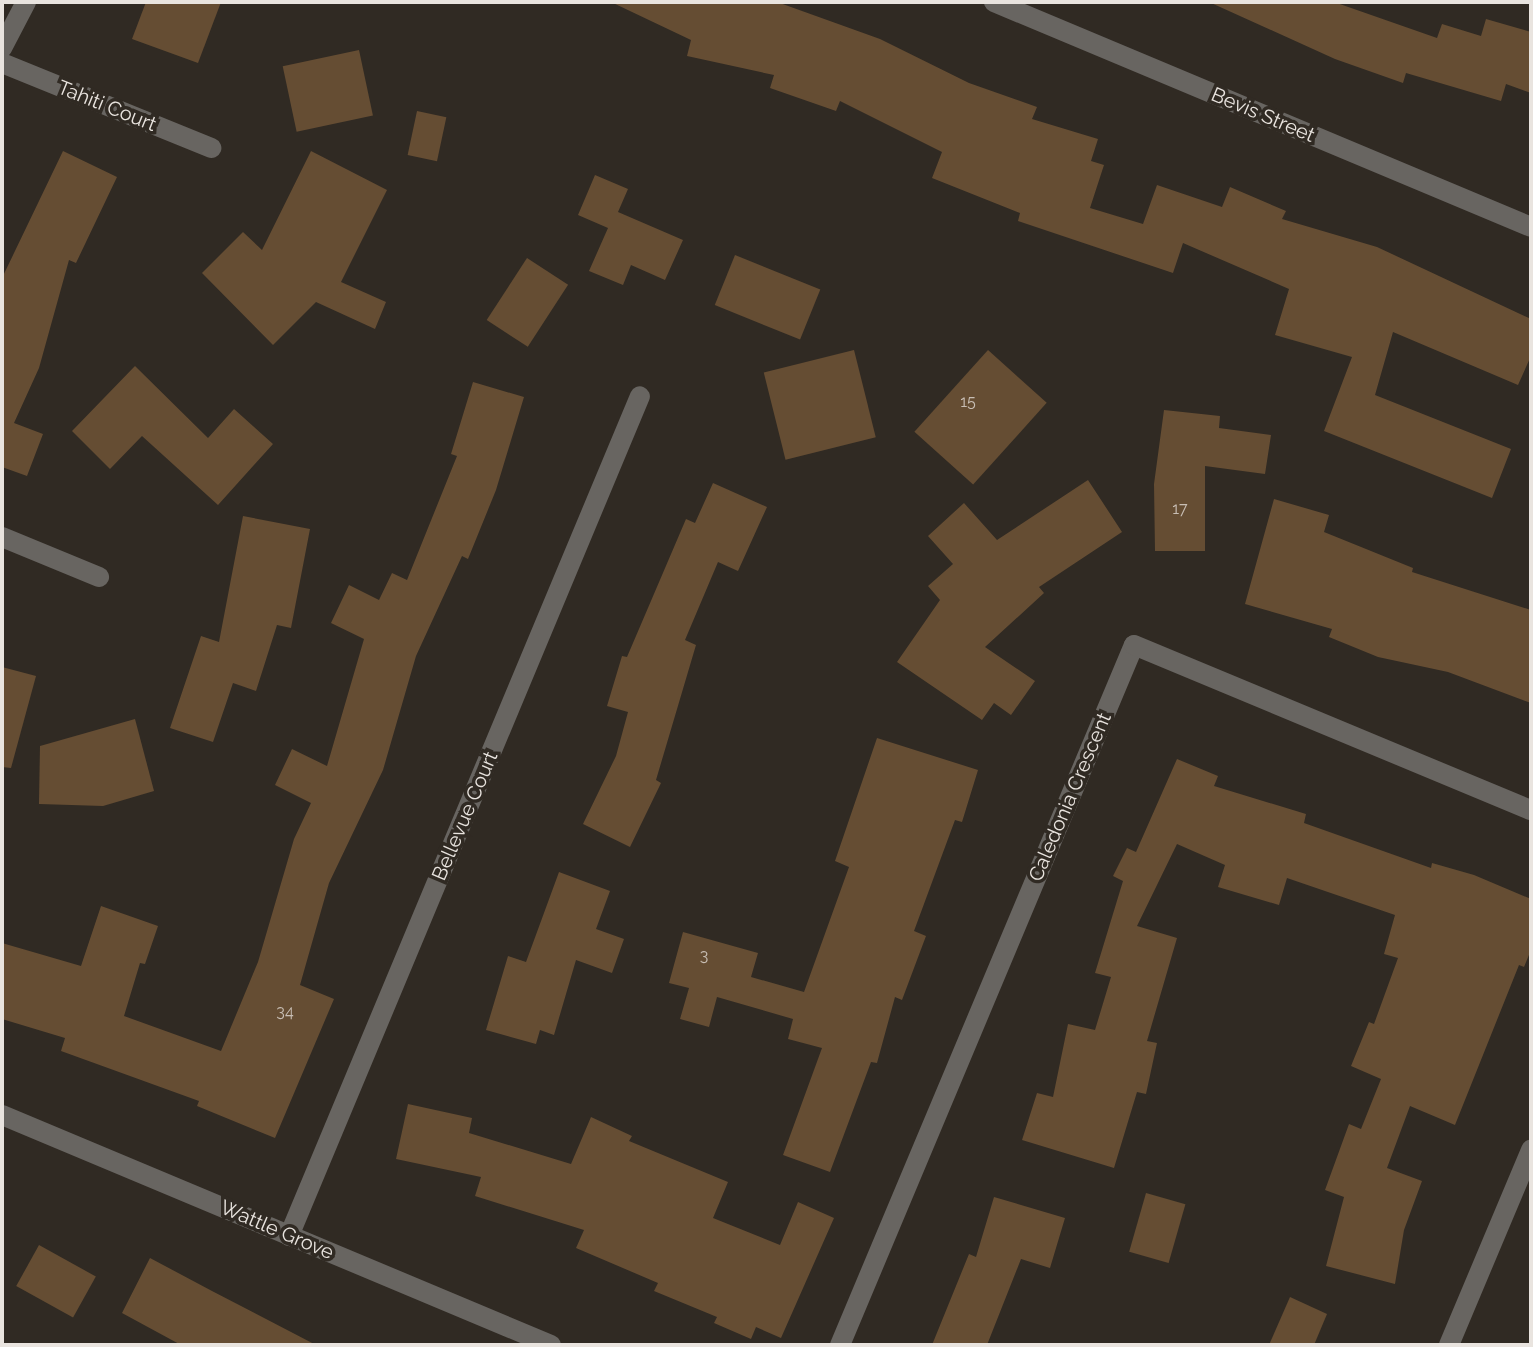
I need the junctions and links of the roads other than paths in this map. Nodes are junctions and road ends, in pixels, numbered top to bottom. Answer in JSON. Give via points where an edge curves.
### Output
{"nodes":[{"id":1,"x":26,"y":2,"type":"edge"},
{"id":2,"x":994,"y":2,"type":"edge"},
{"id":3,"x":2,"y":48,"type":"edge"},
{"id":4,"x":2,"y":63,"type":"edge"},
{"id":5,"x":211,"y":148,"type":"dead end"},
{"id":6,"x":1531,"y":227,"type":"edge"},
{"id":7,"x":640,"y":396,"type":"dead end"},
{"id":8,"x":2,"y":537,"type":"edge"},
{"id":9,"x":99,"y":577,"type":"dead end"},
{"id":10,"x":1531,"y":810,"type":"edge"},
{"id":11,"x":2,"y":1115,"type":"edge"},
{"id":12,"x":1531,"y":1150,"type":"edge"},
{"id":13,"x":289,"y":1236,"type":"junction"},
{"id":14,"x":551,"y":1345,"type":"edge"},
{"id":15,"x":840,"y":1345,"type":"edge"},
{"id":16,"x":1449,"y":1345,"type":"edge"}],
"edges":[{"from":1,"to":3,"type":"street"},
{"from":2,"to":6,"type":"street","name":"Bevis Street"},
{"from":4,"to":5,"type":"street","name":"Tahiti Court"},
{"from":7,"to":13,"type":"street","name":"Bellevue Court"},
{"from":8,"to":9,"type":"street"},
{"from":10,"to":15,"type":"street","name":"Caledonia Crescent","via":[[1134,645]]},
{"from":11,"to":13,"type":"street","name":"Wattle Grove"},
{"from":12,"to":16,"type":"street"},
{"from":13,"to":14,"type":"street","name":"Wattle Grove"}]}
